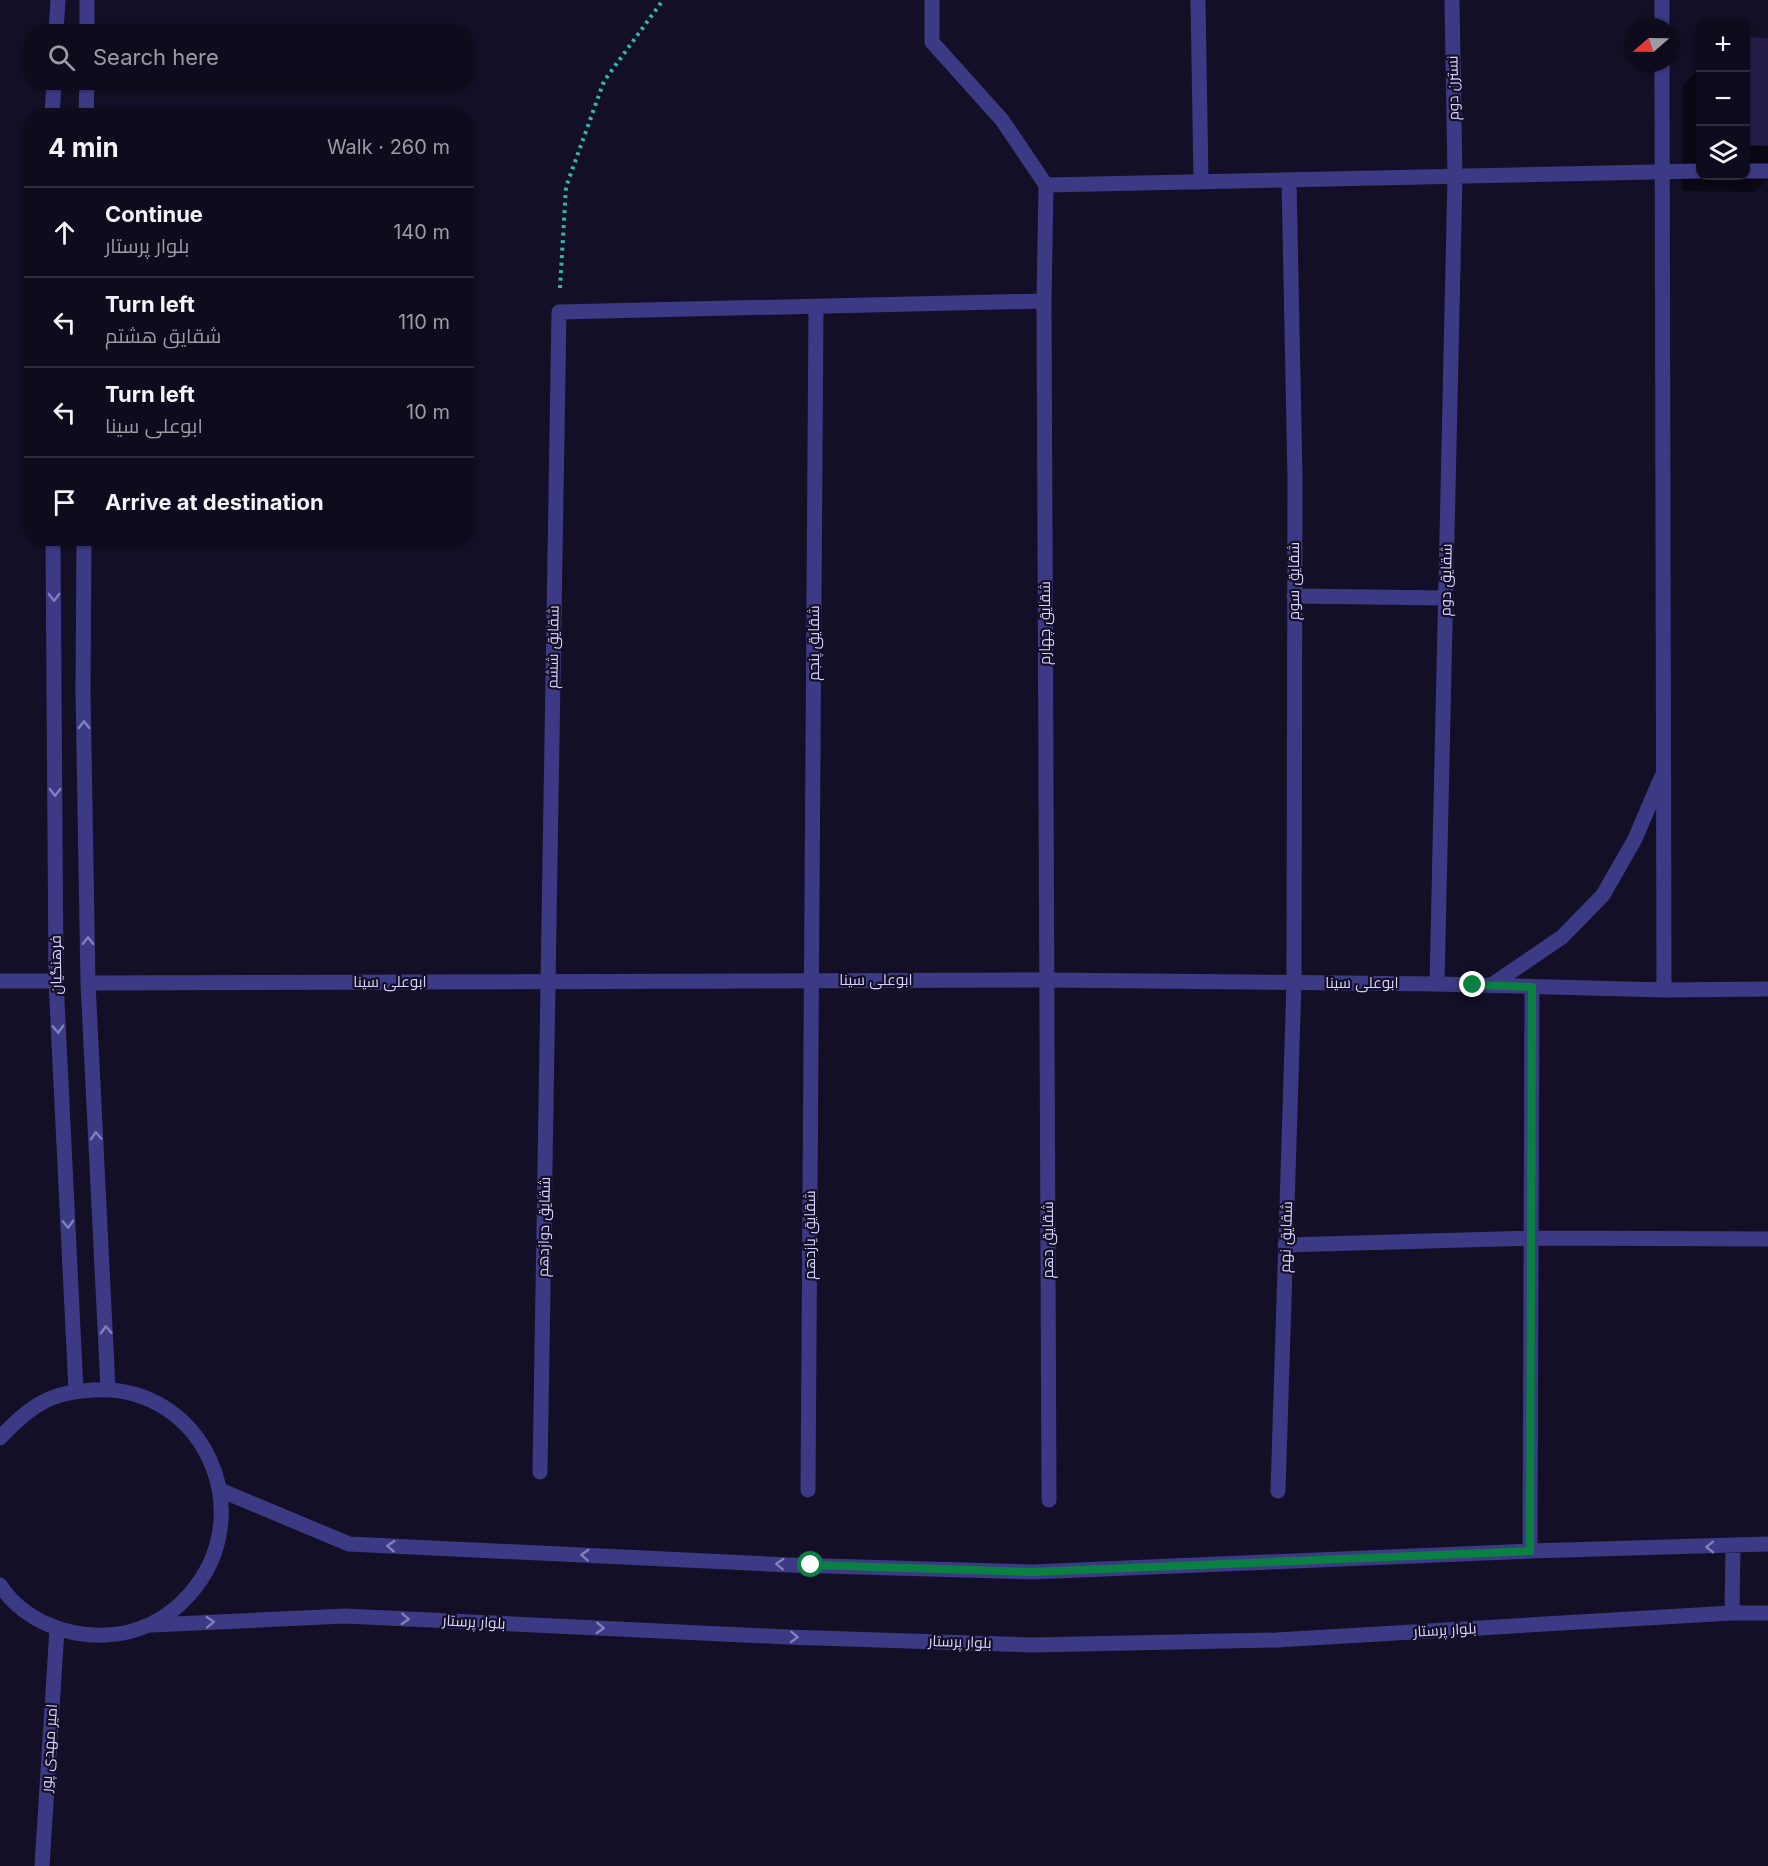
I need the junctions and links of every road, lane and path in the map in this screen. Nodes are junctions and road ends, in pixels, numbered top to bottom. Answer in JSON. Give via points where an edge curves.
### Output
{"nodes":[{"id":1,"x":58,"y":0,"type":"edge"},
{"id":2,"x":87,"y":0,"type":"edge"},
{"id":3,"x":663,"y":0,"type":"edge"},
{"id":4,"x":932,"y":0,"type":"edge"},
{"id":5,"x":1198,"y":0,"type":"edge"},
{"id":6,"x":1452,"y":0,"type":"edge"},
{"id":7,"x":1662,"y":0,"type":"edge"},
{"id":8,"x":1662,"y":18,"type":"edge"},
{"id":9,"x":56,"y":24,"type":"edge"},
{"id":10,"x":87,"y":24,"type":"edge"},
{"id":11,"x":1662,"y":72,"type":"edge"},
{"id":12,"x":54,"y":90,"type":"edge"},
{"id":13,"x":87,"y":90,"type":"edge"},
{"id":14,"x":52,"y":108,"type":"edge"},
{"id":15,"x":86,"y":108,"type":"edge"},
{"id":16,"x":1661,"y":171,"type":"junction"},
{"id":17,"x":1696,"y":171,"type":"edge"},
{"id":18,"x":1750,"y":171,"type":"edge"},
{"id":19,"x":1768,"y":171,"type":"edge"},
{"id":20,"x":1455,"y":176,"type":"junction"},
{"id":21,"x":1289,"y":180,"type":"junction"},
{"id":22,"x":1201,"y":182,"type":"junction"},
{"id":23,"x":1046,"y":186,"type":"junction"},
{"id":24,"x":1044,"y":301,"type":"junction"},
{"id":25,"x":816,"y":306,"type":"junction"},
{"id":26,"x":559,"y":312,"type":"junction"},
{"id":27,"x":53,"y":546,"type":"edge"},
{"id":28,"x":84,"y":546,"type":"edge"},
{"id":29,"x":1294,"y":596,"type":"junction"},
{"id":30,"x":1446,"y":598,"type":"junction"},
{"id":31,"x":1663,"y":773,"type":"junction"},
{"id":32,"x":812,"y":980,"type":"junction"},
{"id":33,"x":1047,"y":980,"type":"junction"},
{"id":34,"x":0,"y":981,"type":"edge"},
{"id":35,"x":56,"y":981,"type":"junction"},
{"id":36,"x":548,"y":981,"type":"junction"},
{"id":37,"x":88,"y":983,"type":"junction"},
{"id":38,"x":1294,"y":983,"type":"junction"},
{"id":39,"x":1437,"y":984,"type":"junction"},
{"id":40,"x":1490,"y":986,"type":"junction"},
{"id":41,"x":1532,"y":987,"type":"junction"},
{"id":42,"x":1768,"y":989,"type":"edge"},
{"id":43,"x":1664,"y":990,"type":"junction"},
{"id":44,"x":1533,"y":1238,"type":"junction"},
{"id":45,"x":1768,"y":1239,"type":"edge"},
{"id":46,"x":1285,"y":1245,"type":"junction"},
{"id":47,"x":108,"y":1389,"type":"junction"},
{"id":48,"x":76,"y":1391,"type":"junction"},
{"id":49,"x":0,"y":1438,"type":"edge"},
{"id":50,"x":540,"y":1472,"type":"dead end"},
{"id":51,"x":220,"y":1490,"type":"junction"},
{"id":52,"x":808,"y":1490,"type":"dead end"},
{"id":53,"x":1278,"y":1491,"type":"dead end"},
{"id":54,"x":1049,"y":1500,"type":"dead end"},
{"id":55,"x":1768,"y":1544,"type":"edge"},
{"id":56,"x":1733,"y":1546,"type":"junction"},
{"id":57,"x":1530,"y":1551,"type":"junction"},
{"id":58,"x":2,"y":1590,"type":"edge"},
{"id":59,"x":1732,"y":1613,"type":"junction"},
{"id":60,"x":1768,"y":1613,"type":"edge"},
{"id":61,"x":152,"y":1625,"type":"junction"},
{"id":62,"x":57,"y":1629,"type":"junction"},
{"id":63,"x":42,"y":1866,"type":"edge"}],
"edges":[{"from":1,"to":9,"type":"street"},
{"from":2,"to":10,"type":"street"},
{"from":3,"to":26,"type":"path","via":[[603,81],[566,187]]},
{"from":4,"to":23,"type":"street","via":[[932,42],[1002,120]]},
{"from":5,"to":22,"type":"street"},
{"from":6,"to":20,"type":"street","name":"نسترن دوم"},
{"from":7,"to":8,"type":"street"},
{"from":11,"to":16,"type":"street"},
{"from":12,"to":14,"type":"street"},
{"from":13,"to":15,"type":"street"},
{"from":16,"to":17,"type":"street"},
{"from":16,"to":20,"type":"street"},
{"from":16,"to":31,"type":"street"},
{"from":18,"to":19,"type":"street"},
{"from":20,"to":21,"type":"street"},
{"from":20,"to":30,"type":"street","name":"شقایق دوم"},
{"from":21,"to":22,"type":"street"},
{"from":21,"to":29,"type":"street","name":"شقایق سوم"},
{"from":22,"to":23,"type":"street"},
{"from":23,"to":24,"type":"street","name":"شقایق چهارم"},
{"from":24,"to":25,"type":"street"},
{"from":24,"to":33,"type":"street","name":"شقایق چهارم"},
{"from":25,"to":26,"type":"street"},
{"from":25,"to":32,"type":"street","name":"شقایق پنجم"},
{"from":26,"to":36,"type":"street","name":"شقایق ششم"},
{"from":27,"to":35,"type":"street","name":"فرهنگیان","one_way":true},
{"from":37,"to":28,"type":"street","one_way":true},
{"from":29,"to":30,"type":"street"},
{"from":29,"to":38,"type":"street","name":"شقایق سوم"},
{"from":30,"to":39,"type":"street","name":"شقایق دوم"},
{"from":31,"to":40,"type":"street","via":[[1635,839],[1603,895],[1562,937]]},
{"from":31,"to":43,"type":"street"},
{"from":32,"to":33,"type":"street","name":"ابوعلی سینا"},
{"from":32,"to":36,"type":"street","name":"ابوعلی سینا"},
{"from":32,"to":52,"type":"street","name":"شقایق یازدهم"},
{"from":33,"to":38,"type":"street","name":"ابوعلی سینا"},
{"from":33,"to":54,"type":"street","name":"شقایق دهم"},
{"from":34,"to":35,"type":"street"},
{"from":35,"to":48,"type":"street","name":"فرهنگیان","one_way":true},
{"from":36,"to":37,"type":"street","name":"ابوعلی سینا"},
{"from":36,"to":50,"type":"street","name":"شقایق دوازدهم"},
{"from":47,"to":37,"type":"street","one_way":true},
{"from":38,"to":39,"type":"street","name":"ابوعلی سینا"},
{"from":38,"to":46,"type":"street","name":"شقایق نهم"},
{"from":39,"to":40,"type":"street","name":"ابوعلی سینا"},
{"from":40,"to":41,"type":"street","name":"ابوعلی سینا"},
{"from":41,"to":43,"type":"street","name":"ابوعلی سینا"},
{"from":41,"to":44,"type":"street"},
{"from":42,"to":43,"type":"street","name":"ابوعلی سینا"},
{"from":44,"to":45,"type":"street"},
{"from":44,"to":46,"type":"street"},
{"from":44,"to":57,"type":"street"},
{"from":46,"to":53,"type":"street","name":"شقایق نهم"},
{"from":47,"to":48,"type":"street"},
{"from":47,"to":51,"type":"street","via":[[140,1396],[169,1411],[193,1432],[210,1459]]},
{"from":48,"to":49,"type":"street","via":[[46,1400],[19,1418]]},
{"from":57,"to":51,"type":"street","one_way":true,"via":[[1032,1572],[765,1564],[349,1544]]},
{"from":51,"to":61,"type":"street","via":[[222,1523],[215,1554],[200,1583],[179,1607]]},
{"from":55,"to":56,"type":"street"},
{"from":56,"to":57,"type":"street","one_way":true},
{"from":56,"to":59,"type":"street"},
{"from":58,"to":62,"type":"street","via":[[29,1614]]},
{"from":59,"to":60,"type":"street","name":"بلوار پرستار"},
{"from":61,"to":59,"type":"street","name":"بلوار پرستار","one_way":true,"via":[[345,1616],[1032,1645],[1277,1640]]},
{"from":61,"to":62,"type":"street","via":[[121,1635],[89,1636]]},
{"from":62,"to":63,"type":"street","name":"امیر مهدی پور"}]}
